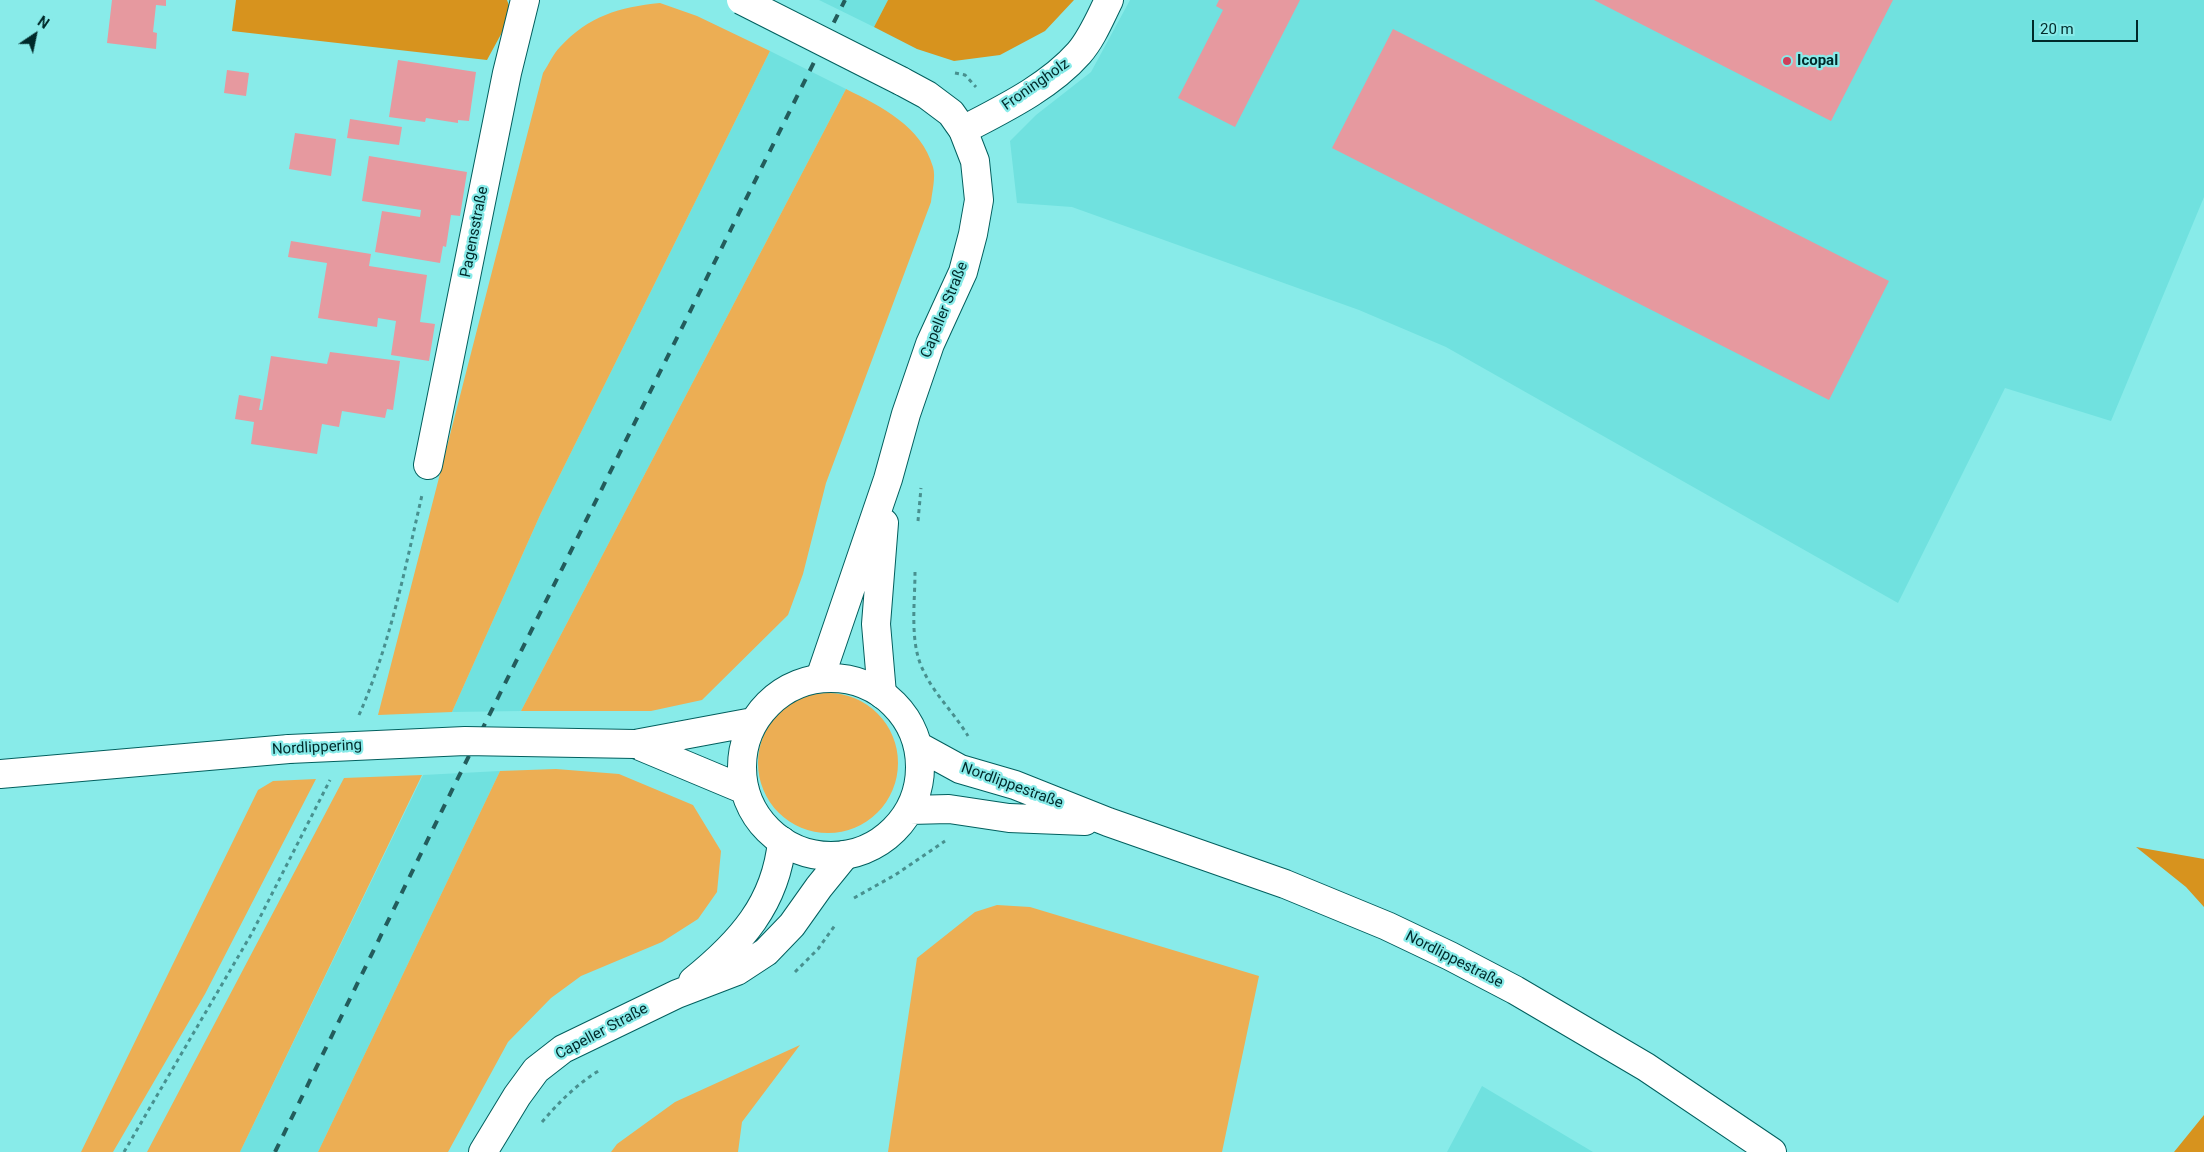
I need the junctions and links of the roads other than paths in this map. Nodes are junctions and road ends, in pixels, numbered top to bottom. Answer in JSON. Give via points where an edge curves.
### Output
{"nodes":[{"id":1,"x":524,"y":0,"type":"edge"},
{"id":2,"x":742,"y":0,"type":"edge"},
{"id":3,"x":1109,"y":0,"type":"edge"},
{"id":4,"x":963,"y":130,"type":"junction"},
{"id":5,"x":428,"y":465,"type":"road end"},
{"id":6,"x":888,"y":479,"type":"junction"},
{"id":7,"x":820,"y":678,"type":"junction"},
{"id":8,"x":882,"y":694,"type":"junction"},
{"id":9,"x":754,"y":722,"type":"junction"},
{"id":10,"x":635,"y":744,"type":"junction"},
{"id":11,"x":918,"y":746,"type":"junction"},
{"id":12,"x":0,"y":774,"type":"edge"},
{"id":13,"x":745,"y":790,"type":"junction"},
{"id":14,"x":910,"y":810,"type":"junction"},
{"id":15,"x":1108,"y":822,"type":"junction"},
{"id":16,"x":782,"y":841,"type":"junction"},
{"id":17,"x":845,"y":855,"type":"junction"},
{"id":18,"x":677,"y":994,"type":"junction"},
{"id":19,"x":483,"y":1152,"type":"edge"},
{"id":20,"x":1772,"y":1152,"type":"edge"}],
"edges":[{"from":1,"to":5,"type":"main road","name":"Pagensstraße"},
{"from":2,"to":4,"type":"main road","name":"Capeller Straße","bridge":true,"via":[[928,95],[952,113]]},
{"from":3,"to":4,"type":"main road","name":"Froningholz","via":[[1091,36],[1063,69]]},
{"from":4,"to":6,"type":"main road","name":"Capeller Straße","via":[[975,161],[978,200],[973,234],[963,272],[930,344]]},
{"from":6,"to":7,"type":"main road","name":"Capeller Straße"},
{"from":6,"to":8,"type":"main road","name":"Capeller Straße","via":[[876,624]]},
{"from":7,"to":8,"type":"main road","via":[[852,679]]},
{"from":7,"to":9,"type":"main road","via":[[796,682],[774,698]]},
{"from":8,"to":11,"type":"main road","via":[[912,726]]},
{"from":9,"to":10,"type":"main road","name":"Nordlippering"},
{"from":9,"to":13,"type":"main road","via":[[742,756]]},
{"from":10,"to":12,"type":"main road","name":"Nordlippering","bridge":true,"via":[[465,741],[289,749]]},
{"from":10,"to":13,"type":"main road","name":"Nordlippering"},
{"from":11,"to":14,"type":"main road","via":[[918,788]]},
{"from":11,"to":15,"type":"main road","name":"Nordlippestraße","via":[[960,769],[1014,785]]},
{"from":13,"to":16,"type":"main road","via":[[758,819]]},
{"from":14,"to":15,"type":"main road","name":"Nordlippestraße","via":[[949,809],[1009,818]]},
{"from":14,"to":17,"type":"main road","via":[[894,832],[871,847]]},
{"from":15,"to":20,"type":"main road","name":"Nordlippestraße","via":[[1285,884],[1450,956],[1646,1067]]},
{"from":16,"to":17,"type":"main road","via":[[815,856]]},
{"from":16,"to":18,"type":"main road","name":"Capeller Straße","via":[[774,880],[753,922],[716,962]]},
{"from":17,"to":18,"type":"main road","name":"Capeller Straße","via":[[792,925],[766,952],[737,971]]},
{"from":18,"to":19,"type":"main road","name":"Capeller Straße","via":[[564,1050],[536,1070]]}]}
